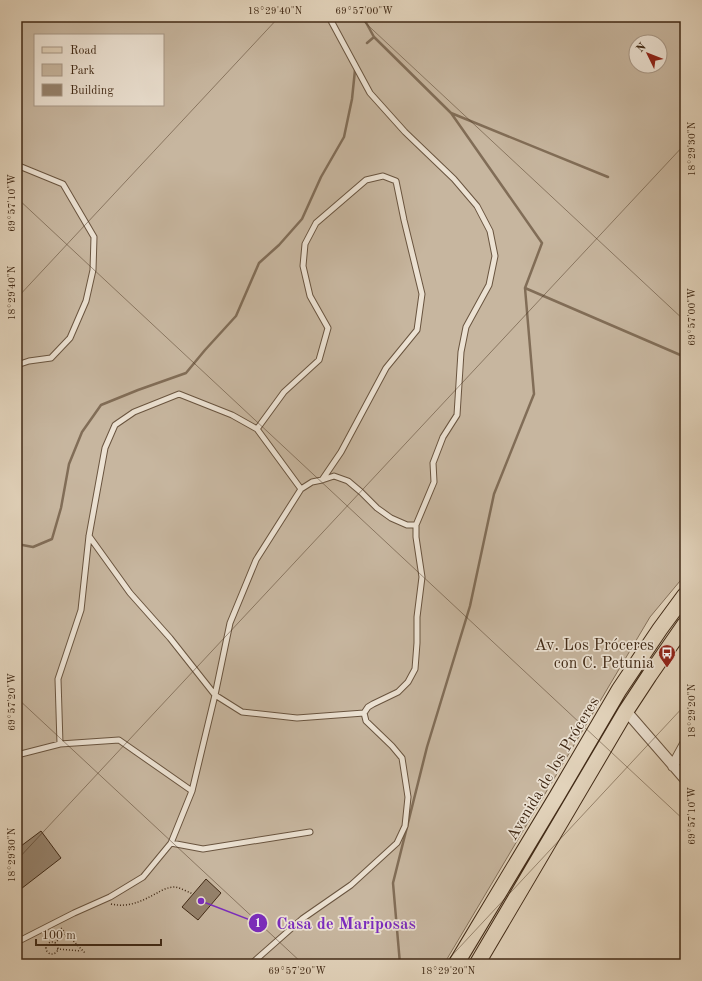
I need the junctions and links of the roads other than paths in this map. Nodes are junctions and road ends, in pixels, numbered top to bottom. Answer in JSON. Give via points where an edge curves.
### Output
{"nodes":[{"id":1,"x":329,"y":17,"type":"edge"},
{"id":2,"x":17,"y":166,"type":"edge"},
{"id":3,"x":17,"y":365,"type":"edge"},
{"id":4,"x":257,"y":429,"type":"junction"},
{"id":5,"x":322,"y":480,"type":"junction"},
{"id":6,"x":301,"y":489,"type":"junction"},
{"id":7,"x":416,"y":525,"type":"junction"},
{"id":8,"x":88,"y":536,"type":"junction"},
{"id":9,"x":685,"y":595,"type":"edge"},
{"id":10,"x":685,"y":624,"type":"edge"},
{"id":11,"x":215,"y":695,"type":"junction"},
{"id":12,"x":626,"y":711,"type":"junction"},
{"id":13,"x":364,"y":713,"type":"junction"},
{"id":14,"x":60,"y":744,"type":"junction"},
{"id":15,"x":685,"y":744,"type":"edge"},
{"id":16,"x":17,"y":754,"type":"edge"},
{"id":17,"x":673,"y":766,"type":"junction"},
{"id":18,"x":685,"y":779,"type":"edge"},
{"id":19,"x":192,"y":791,"type":"junction"},
{"id":20,"x":310,"y":832,"type":"dead end"},
{"id":21,"x":171,"y":843,"type":"junction"},
{"id":22,"x":17,"y":942,"type":"edge"},
{"id":23,"x":251,"y":964,"type":"edge"},
{"id":24,"x":456,"y":964,"type":"edge"},
{"id":25,"x":477,"y":964,"type":"edge"}],
"edges":[{"from":1,"to":7,"type":"lane","via":[[370,93],[404,132],[454,179],[477,206],[490,231],[495,256],[488,284],[466,327],[461,352],[458,415],[443,437],[433,463],[434,482]]},
{"from":2,"to":3,"type":"lane","via":[[63,184],[94,237],[93,270],[86,301],[70,338],[51,358]]},
{"from":4,"to":5,"type":"lane","via":[[284,392],[319,360],[328,328],[310,296],[303,266],[305,244],[316,223],[366,180],[383,176],[396,181],[422,294],[417,330],[386,368],[341,452]]},
{"from":4,"to":6,"type":"lane"},
{"from":4,"to":8,"type":"lane","via":[[232,415],[179,394],[134,412],[115,425],[105,448]]},
{"from":5,"to":6,"type":"lane","via":[[312,482]]},
{"from":5,"to":7,"type":"lane","via":[[334,476],[348,481],[391,518],[407,525]]},
{"from":6,"to":11,"type":"lane","via":[[256,560],[230,623]]},
{"from":7,"to":13,"type":"lane","via":[[422,577],[415,669],[408,682],[398,692],[368,707]]},
{"from":8,"to":11,"type":"lane","via":[[130,593]]},
{"from":8,"to":14,"type":"lane","via":[[81,610],[58,679]]},
{"from":9,"to":24,"type":"main road","name":"Avenida de los Próceres","via":[[619,690]]},
{"from":10,"to":12,"type":"main road"},
{"from":11,"to":13,"type":"lane","via":[[242,712],[297,718]]},
{"from":11,"to":19,"type":"lane"},
{"from":12,"to":17,"type":"street"},
{"from":12,"to":25,"type":"main road"},
{"from":13,"to":23,"type":"lane","via":[[366,721],[402,758],[408,796],[405,826],[397,843],[351,885],[302,919]]},
{"from":14,"to":16,"type":"lane"},
{"from":14,"to":19,"type":"lane","via":[[119,740]]},
{"from":15,"to":17,"type":"street"},
{"from":17,"to":18,"type":"street"},
{"from":19,"to":21,"type":"lane"},
{"from":20,"to":21,"type":"lane","via":[[203,849]]},
{"from":21,"to":22,"type":"lane","via":[[143,877],[110,897]]}]}
